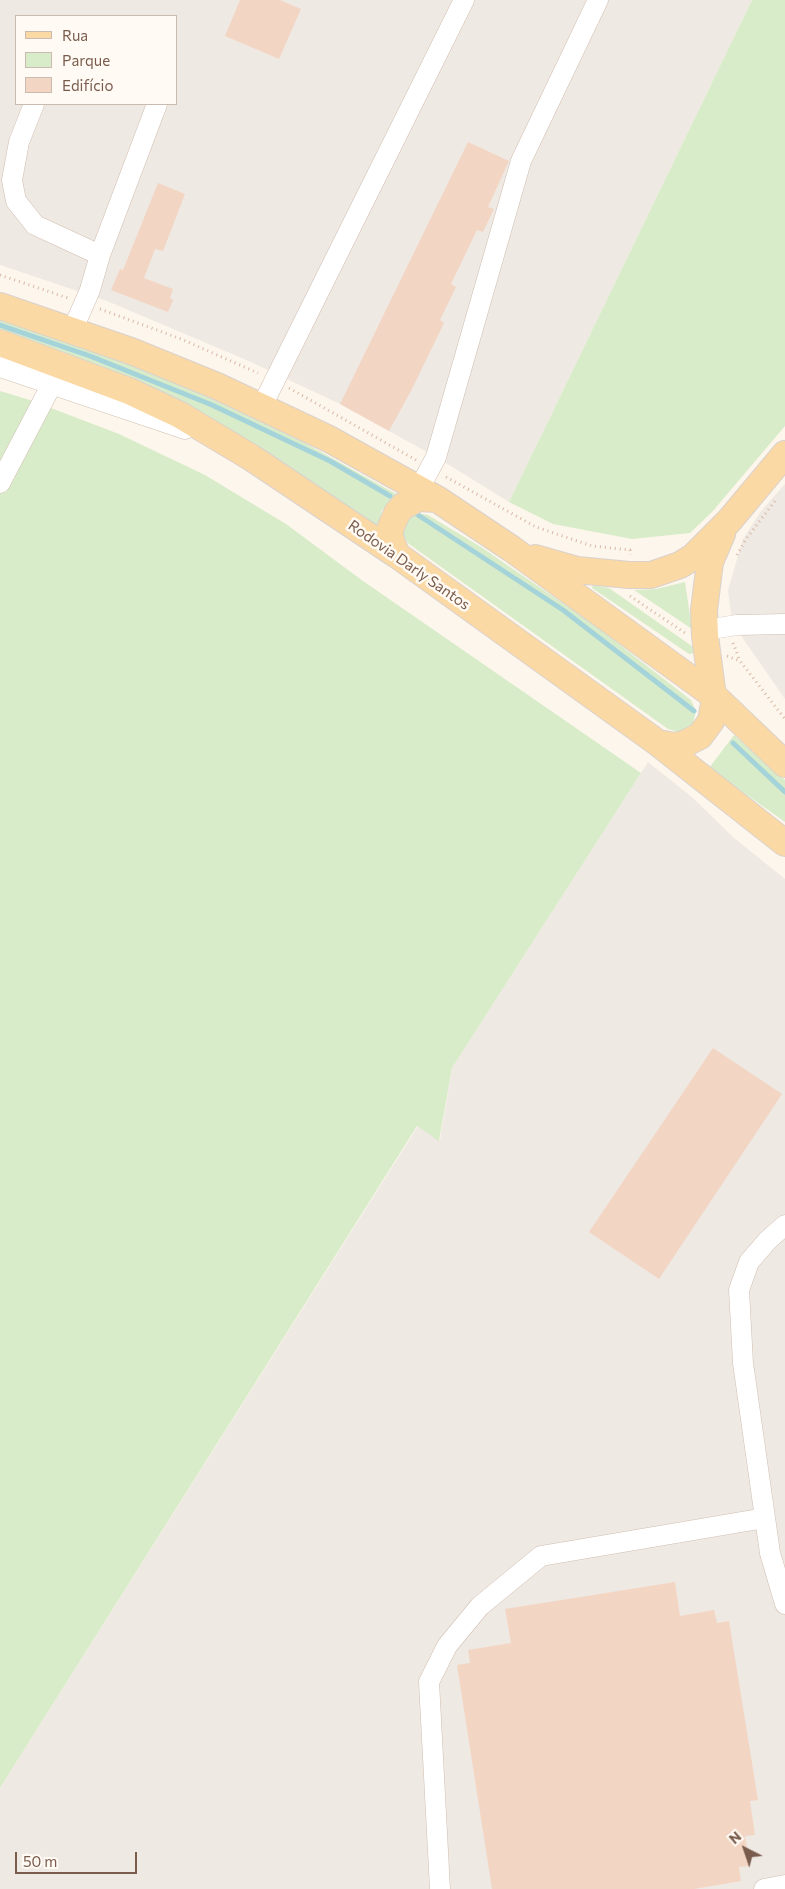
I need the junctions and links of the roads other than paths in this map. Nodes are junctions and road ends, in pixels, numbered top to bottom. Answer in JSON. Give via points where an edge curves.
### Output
{"nodes":[{"id":1,"x":464,"y":0,"type":"edge"},
{"id":2,"x":598,"y":0,"type":"edge"},
{"id":3,"x":34,"y":105,"type":"edge"},
{"id":4,"x":157,"y":105,"type":"edge"},
{"id":5,"x":100,"y":254,"type":"junction"},
{"id":6,"x":0,"y":306,"type":"edge"},
{"id":7,"x":72,"y":331,"type":"junction"},
{"id":8,"x":0,"y":343,"type":"edge"},
{"id":9,"x":0,"y":367,"type":"edge"},
{"id":10,"x":52,"y":384,"type":"junction"},
{"id":11,"x":262,"y":406,"type":"junction"},
{"id":12,"x":228,"y":443,"type":"junction"},
{"id":13,"x":785,"y":454,"type":"edge"},
{"id":14,"x":0,"y":483,"type":"edge"},
{"id":15,"x":428,"y":494,"type":"junction"},
{"id":16,"x":729,"y":521,"type":"junction"},
{"id":17,"x":512,"y":549,"type":"junction"},
{"id":18,"x":398,"y":555,"type":"junction"},
{"id":19,"x":785,"y":624,"type":"edge"},
{"id":20,"x":718,"y":641,"type":"junction"},
{"id":21,"x":712,"y":695,"type":"junction"},
{"id":22,"x":658,"y":743,"type":"junction"},
{"id":23,"x":783,"y":762,"type":"edge"},
{"id":24,"x":785,"y":843,"type":"edge"},
{"id":25,"x":785,"y":1225,"type":"edge"},
{"id":26,"x":765,"y":1518,"type":"junction"},
{"id":27,"x":785,"y":1604,"type":"edge"},
{"id":28,"x":785,"y":1885,"type":"edge"},
{"id":29,"x":440,"y":1889,"type":"edge"},
{"id":30,"x":764,"y":1889,"type":"edge"}],
"edges":[{"from":1,"to":11,"type":"street"},
{"from":2,"to":15,"type":"street","via":[[521,161]]},
{"from":3,"to":5,"type":"street","via":[[19,142],[12,180],[16,200],[35,225]]},
{"from":4,"to":5,"type":"street"},
{"from":5,"to":7,"type":"street","via":[[90,290]]},
{"from":6,"to":7,"type":"main road"},
{"from":7,"to":11,"type":"main road","via":[[181,371]]},
{"from":8,"to":12,"type":"main road","name":"Rodovia Darly Santos","via":[[129,391]]},
{"from":9,"to":10,"type":"street"},
{"from":10,"to":12,"type":"street"},
{"from":10,"to":14,"type":"street"},
{"from":11,"to":15,"type":"main road"},
{"from":12,"to":18,"type":"main road","name":"Rodovia Darly Santos"},
{"from":13,"to":16,"type":"main road"},
{"from":15,"to":17,"type":"main road"},
{"from":15,"to":18,"type":"main road","via":[[397,512],[390,529]]},
{"from":16,"to":17,"type":"main road","via":[[680,565],[651,574],[577,570]]},
{"from":16,"to":20,"type":"main road","via":[[710,562],[706,593]]},
{"from":17,"to":21,"type":"main road"},
{"from":18,"to":22,"type":"main road","name":"Rodovia Darly Santos"},
{"from":19,"to":20,"type":"street"},
{"from":20,"to":21,"type":"main road"},
{"from":20,"to":23,"type":"main road","via":[[740,705]]},
{"from":21,"to":22,"type":"main road","via":[[713,713],[700,736],[684,744]]},
{"from":21,"to":23,"type":"main road"},
{"from":22,"to":24,"type":"main road","name":"Rodovia Darly Santos"},
{"from":25,"to":26,"type":"street","via":[[749,1262],[738,1290],[743,1363]]},
{"from":26,"to":27,"type":"street","via":[[770,1553]]},
{"from":26,"to":29,"type":"street","via":[[541,1556],[480,1606],[448,1646],[429,1682]]},
{"from":28,"to":30,"type":"street"}]}
